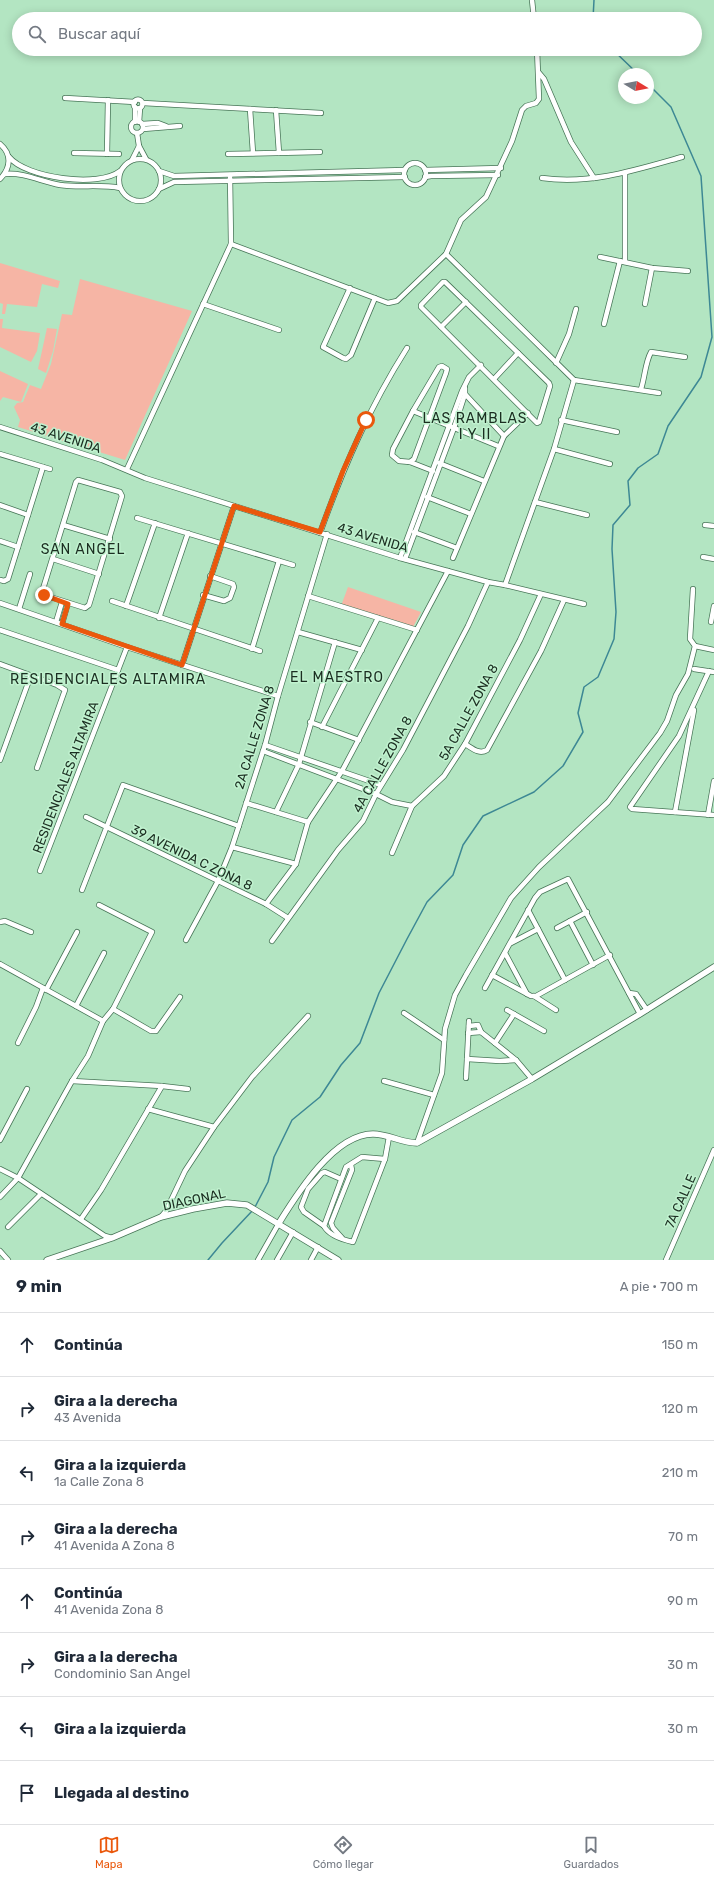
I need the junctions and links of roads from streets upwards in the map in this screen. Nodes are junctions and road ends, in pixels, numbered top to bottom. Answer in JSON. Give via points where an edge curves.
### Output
{"nodes":[{"id":1,"x":532,"y":0,"type":"edge"},
{"id":2,"x":533,"y":12,"type":"edge"},
{"id":3,"x":538,"y":56,"type":"edge"},
{"id":4,"x":539,"y":73,"type":"junction"},
{"id":5,"x":65,"y":98,"type":"dead end"},
{"id":6,"x":108,"y":100,"type":"junction"},
{"id":7,"x":138,"y":105,"type":"junction"},
{"id":8,"x":250,"y":109,"type":"junction"},
{"id":9,"x":276,"y":110,"type":"junction"},
{"id":10,"x":321,"y":112,"type":"dead end"},
{"id":11,"x":140,"y":124,"type":"junction"},
{"id":12,"x":180,"y":126,"type":"dead end"},
{"id":13,"x":137,"y":133,"type":"junction"},
{"id":14,"x":0,"y":144,"type":"edge"},
{"id":15,"x":139,"y":146,"type":"junction"},
{"id":16,"x":320,"y":152,"type":"dead end"},
{"id":17,"x":74,"y":153,"type":"dead end"},
{"id":18,"x":253,"y":153,"type":"junction"},
{"id":19,"x":279,"y":153,"type":"junction"},
{"id":20,"x":107,"y":154,"type":"junction"},
{"id":21,"x":119,"y":154,"type":"dead end"},
{"id":22,"x":228,"y":154,"type":"dead end"},
{"id":23,"x":9,"y":157,"type":"junction"},
{"id":24,"x":682,"y":157,"type":"dead end"},
{"id":25,"x":132,"y":160,"type":"junction"},
{"id":26,"x":146,"y":160,"type":"junction"},
{"id":27,"x":500,"y":168,"type":"junction"},
{"id":28,"x":405,"y":170,"type":"junction"},
{"id":29,"x":425,"y":170,"type":"junction"},
{"id":30,"x":120,"y":171,"type":"junction"},
{"id":31,"x":159,"y":171,"type":"junction"},
{"id":32,"x":625,"y":173,"type":"junction"},
{"id":33,"x":5,"y":174,"type":"junction"},
{"id":34,"x":230,"y":175,"type":"junction"},
{"id":35,"x":498,"y":175,"type":"junction"},
{"id":36,"x":405,"y":177,"type":"junction"},
{"id":37,"x":425,"y":177,"type":"junction"},
{"id":38,"x":542,"y":178,"type":"dead end"},
{"id":39,"x":594,"y":178,"type":"junction"},
{"id":40,"x":0,"y":179,"type":"edge"},
{"id":41,"x":230,"y":181,"type":"junction"},
{"id":42,"x":120,"y":188,"type":"junction"},
{"id":43,"x":159,"y":189,"type":"junction"},
{"id":44,"x":231,"y":244,"type":"junction"},
{"id":45,"x":446,"y":254,"type":"junction"},
{"id":46,"x":600,"y":257,"type":"dead end"},
{"id":47,"x":622,"y":261,"type":"junction"},
{"id":48,"x":652,"y":268,"type":"junction"},
{"id":49,"x":688,"y":271,"type":"dead end"},
{"id":50,"x":350,"y":288,"type":"junction"},
{"id":51,"x":375,"y":298,"type":"junction"},
{"id":52,"x":466,"y":302,"type":"junction"},
{"id":53,"x":203,"y":304,"type":"junction"},
{"id":54,"x":645,"y":304,"type":"dead end"},
{"id":55,"x":576,"y":309,"type":"dead end"},
{"id":56,"x":604,"y":324,"type":"dead end"},
{"id":57,"x":441,"y":327,"type":"junction"},
{"id":58,"x":279,"y":330,"type":"dead end"},
{"id":59,"x":407,"y":348,"type":"dead end"},
{"id":60,"x":518,"y":353,"type":"junction"},
{"id":61,"x":685,"y":357,"type":"dead end"},
{"id":62,"x":556,"y":363,"type":"junction"},
{"id":63,"x":481,"y":365,"type":"junction"},
{"id":64,"x":494,"y":379,"type":"junction"},
{"id":65,"x":574,"y":380,"type":"junction"},
{"id":66,"x":465,"y":388,"type":"junction"},
{"id":67,"x":641,"y":389,"type":"junction"},
{"id":68,"x":659,"y":393,"type":"dead end"},
{"id":69,"x":465,"y":394,"type":"junction"},
{"id":70,"x":413,"y":411,"type":"junction"},
{"id":71,"x":528,"y":413,"type":"junction"},
{"id":72,"x":429,"y":418,"type":"junction"},
{"id":73,"x":561,"y":420,"type":"junction"},
{"id":74,"x":0,"y":427,"type":"edge"},
{"id":75,"x":452,"y":427,"type":"junction"},
{"id":76,"x":617,"y":432,"type":"dead end"},
{"id":77,"x":504,"y":436,"type":"junction"},
{"id":78,"x":498,"y":446,"type":"junction"},
{"id":79,"x":554,"y":449,"type":"junction"},
{"id":80,"x":0,"y":454,"type":"edge"},
{"id":81,"x":410,"y":462,"type":"junction"},
{"id":82,"x":439,"y":462,"type":"junction"},
{"id":83,"x":610,"y":464,"type":"dead end"},
{"id":84,"x":43,"y":467,"type":"junction"},
{"id":85,"x":50,"y":469,"type":"dead end"},
{"id":86,"x":127,"y":469,"type":"junction"},
{"id":87,"x":433,"y":471,"type":"junction"},
{"id":88,"x":484,"y":481,"type":"junction"},
{"id":89,"x":426,"y":497,"type":"junction"},
{"id":90,"x":535,"y":502,"type":"junction"},
{"id":91,"x":0,"y":506,"type":"edge"},
{"id":92,"x":234,"y":506,"type":"junction"},
{"id":93,"x":470,"y":514,"type":"junction"},
{"id":94,"x":28,"y":515,"type":"junction"},
{"id":95,"x":587,"y":515,"type":"dead end"},
{"id":96,"x":137,"y":518,"type":"dead end"},
{"id":97,"x":155,"y":522,"type":"junction"},
{"id":98,"x":64,"y":525,"type":"junction"},
{"id":99,"x":705,"y":525,"type":"dead end"},
{"id":100,"x":714,"y":526,"type":"edge"},
{"id":101,"x":413,"y":531,"type":"junction"},
{"id":102,"x":320,"y":532,"type":"junction"},
{"id":103,"x":188,"y":533,"type":"junction"},
{"id":104,"x":327,"y":534,"type":"junction"},
{"id":105,"x":110,"y":539,"type":"junction"},
{"id":106,"x":0,"y":541,"type":"edge"},
{"id":107,"x":221,"y":544,"type":"junction"},
{"id":108,"x":18,"y":547,"type":"junction"},
{"id":109,"x":457,"y":548,"type":"junction"},
{"id":110,"x":703,"y":557,"type":"dead end"},
{"id":111,"x":403,"y":558,"type":"junction"},
{"id":112,"x":453,"y":558,"type":"dead end"},
{"id":113,"x":53,"y":559,"type":"junction"},
{"id":114,"x":714,"y":559,"type":"edge"},
{"id":115,"x":279,"y":561,"type":"junction"},
{"id":116,"x":293,"y":565,"type":"dead end"},
{"id":117,"x":448,"y":571,"type":"junction"},
{"id":118,"x":30,"y":574,"type":"dead end"},
{"id":119,"x":99,"y":574,"type":"junction"},
{"id":120,"x":210,"y":576,"type":"junction"},
{"id":121,"x":0,"y":580,"type":"edge"},
{"id":122,"x":488,"y":582,"type":"junction"},
{"id":123,"x":505,"y":584,"type":"junction"},
{"id":124,"x":693,"y":590,"type":"dead end"},
{"id":125,"x":541,"y":594,"type":"junction"},
{"id":126,"x":203,"y":595,"type":"junction"},
{"id":127,"x":308,"y":596,"type":"junction"},
{"id":128,"x":564,"y":600,"type":"junction"},
{"id":129,"x":112,"y":601,"type":"dead end"},
{"id":130,"x":62,"y":602,"type":"junction"},
{"id":131,"x":0,"y":603,"type":"edge"},
{"id":132,"x":68,"y":604,"type":"junction"},
{"id":133,"x":584,"y":604,"type":"dead end"},
{"id":134,"x":126,"y":606,"type":"junction"},
{"id":135,"x":714,"y":606,"type":"edge"},
{"id":136,"x":19,"y":609,"type":"junction"},
{"id":137,"x":159,"y":618,"type":"junction"},
{"id":138,"x":378,"y":618,"type":"junction"},
{"id":139,"x":56,"y":622,"type":"junction"},
{"id":140,"x":711,"y":622,"type":"edge"},
{"id":141,"x":62,"y":624,"type":"junction"},
{"id":142,"x":192,"y":629,"type":"junction"},
{"id":143,"x":0,"y":630,"type":"edge"},
{"id":144,"x":417,"y":630,"type":"junction"},
{"id":145,"x":298,"y":632,"type":"junction"},
{"id":146,"x":335,"y":642,"type":"junction"},
{"id":147,"x":695,"y":646,"type":"junction"},
{"id":148,"x":127,"y":647,"type":"junction"},
{"id":149,"x":252,"y":649,"type":"junction"},
{"id":150,"x":362,"y":650,"type":"junction"},
{"id":151,"x":714,"y":650,"type":"edge"},
{"id":152,"x":260,"y":652,"type":"dead end"},
{"id":153,"x":0,"y":664,"type":"edge"},
{"id":154,"x":182,"y":665,"type":"junction"},
{"id":155,"x":694,"y":669,"type":"dead end"},
{"id":156,"x":118,"y":670,"type":"junction"},
{"id":157,"x":712,"y":672,"type":"edge"},
{"id":158,"x":31,"y":675,"type":"junction"},
{"id":159,"x":278,"y":696,"type":"junction"},
{"id":160,"x":695,"y":704,"type":"junction"},
{"id":161,"x":310,"y":722,"type":"junction"},
{"id":162,"x":322,"y":727,"type":"junction"},
{"id":163,"x":359,"y":740,"type":"junction"},
{"id":164,"x":465,"y":744,"type":"junction"},
{"id":165,"x":265,"y":745,"type":"junction"},
{"id":166,"x":263,"y":751,"type":"junction"},
{"id":167,"x":301,"y":756,"type":"junction"},
{"id":168,"x":0,"y":760,"type":"edge"},
{"id":169,"x":299,"y":764,"type":"junction"},
{"id":170,"x":37,"y":768,"type":"dead end"},
{"id":171,"x":342,"y":772,"type":"junction"},
{"id":172,"x":338,"y":779,"type":"junction"},
{"id":173,"x":714,"y":781,"type":"edge"},
{"id":174,"x":381,"y":785,"type":"junction"},
{"id":175,"x":376,"y":794,"type":"junction"},
{"id":176,"x":246,"y":803,"type":"junction"},
{"id":177,"x":412,"y":806,"type":"junction"},
{"id":178,"x":276,"y":812,"type":"junction"},
{"id":179,"x":675,"y":812,"type":"junction"},
{"id":180,"x":708,"y":815,"type":"junction"},
{"id":181,"x":714,"y":815,"type":"edge"},
{"id":182,"x":86,"y":817,"type":"dead end"},
{"id":183,"x":308,"y":822,"type":"junction"},
{"id":184,"x":239,"y":826,"type":"junction"},
{"id":185,"x":105,"y":827,"type":"junction"},
{"id":186,"x":232,"y":847,"type":"junction"},
{"id":187,"x":392,"y":853,"type":"dead end"},
{"id":188,"x":296,"y":864,"type":"junction"},
{"id":189,"x":40,"y":871,"type":"dead end"},
{"id":190,"x":218,"y":881,"type":"junction"},
{"id":191,"x":82,"y":890,"type":"dead end"},
{"id":192,"x":99,"y":904,"type":"dead end"},
{"id":193,"x":266,"y":904,"type":"junction"},
{"id":194,"x":528,"y":910,"type":"junction"},
{"id":195,"x":587,"y":912,"type":"junction"},
{"id":196,"x":288,"y":918,"type":"junction"},
{"id":197,"x":570,"y":921,"type":"junction"},
{"id":198,"x":0,"y":922,"type":"edge"},
{"id":199,"x":558,"y":928,"type":"dead end"},
{"id":200,"x":538,"y":929,"type":"junction"},
{"id":201,"x":31,"y":932,"type":"dead end"},
{"id":202,"x":77,"y":932,"type":"dead end"},
{"id":203,"x":186,"y":940,"type":"dead end"},
{"id":204,"x":272,"y":941,"type":"dead end"},
{"id":205,"x":511,"y":943,"type":"junction"},
{"id":206,"x":104,"y":953,"type":"dead end"},
{"id":207,"x":505,"y":953,"type":"junction"},
{"id":208,"x":610,"y":956,"type":"junction"},
{"id":209,"x":0,"y":964,"type":"edge"},
{"id":210,"x":593,"y":965,"type":"junction"},
{"id":211,"x":714,"y":967,"type":"edge"},
{"id":212,"x":492,"y":976,"type":"junction"},
{"id":213,"x":565,"y":980,"type":"junction"},
{"id":214,"x":485,"y":988,"type":"dead end"},
{"id":215,"x":44,"y":989,"type":"junction"},
{"id":216,"x":630,"y":993,"type":"junction"},
{"id":217,"x":527,"y":994,"type":"junction"},
{"id":218,"x":534,"y":996,"type":"junction"},
{"id":219,"x":180,"y":997,"type":"dead end"},
{"id":220,"x":76,"y":1006,"type":"junction"},
{"id":221,"x":113,"y":1009,"type":"junction"},
{"id":222,"x":507,"y":1010,"type":"dead end"},
{"id":223,"x":556,"y":1010,"type":"dead end"},
{"id":224,"x":647,"y":1010,"type":"junction"},
{"id":225,"x":404,"y":1013,"type":"dead end"},
{"id":226,"x":514,"y":1014,"type":"junction"},
{"id":227,"x":640,"y":1014,"type":"junction"},
{"id":228,"x":308,"y":1016,"type":"dead end"},
{"id":229,"x":103,"y":1021,"type":"junction"},
{"id":230,"x":544,"y":1031,"type":"dead end"},
{"id":231,"x":481,"y":1032,"type":"junction"},
{"id":232,"x":468,"y":1033,"type":"junction"},
{"id":233,"x":444,"y":1040,"type":"junction"},
{"id":234,"x":18,"y":1043,"type":"dead end"},
{"id":235,"x":495,"y":1043,"type":"junction"},
{"id":236,"x":467,"y":1059,"type":"junction"},
{"id":237,"x":516,"y":1060,"type":"junction"},
{"id":238,"x":466,"y":1078,"type":"dead end"},
{"id":239,"x":532,"y":1079,"type":"junction"},
{"id":240,"x":384,"y":1080,"type":"dead end"},
{"id":241,"x":72,"y":1081,"type":"junction"},
{"id":242,"x":162,"y":1086,"type":"junction"},
{"id":243,"x":27,"y":1089,"type":"dead end"},
{"id":244,"x":188,"y":1089,"type":"dead end"},
{"id":245,"x":434,"y":1095,"type":"junction"},
{"id":246,"x":148,"y":1109,"type":"junction"},
{"id":247,"x":214,"y":1127,"type":"junction"},
{"id":248,"x":389,"y":1137,"type":"junction"},
{"id":249,"x":0,"y":1140,"type":"edge"},
{"id":250,"x":417,"y":1143,"type":"junction"},
{"id":251,"x":714,"y":1150,"type":"edge"},
{"id":252,"x":385,"y":1159,"type":"junction"},
{"id":253,"x":351,"y":1164,"type":"junction"},
{"id":254,"x":0,"y":1169,"type":"edge"},
{"id":255,"x":18,"y":1178,"type":"junction"},
{"id":256,"x":341,"y":1179,"type":"junction"},
{"id":257,"x":41,"y":1194,"type":"junction"},
{"id":258,"x":0,"y":1196,"type":"edge"},
{"id":259,"x":161,"y":1217,"type":"junction"},
{"id":260,"x":81,"y":1219,"type":"junction"},
{"id":261,"x":280,"y":1223,"type":"junction"},
{"id":262,"x":324,"y":1226,"type":"junction"},
{"id":263,"x":8,"y":1227,"type":"dead end"},
{"id":264,"x":293,"y":1232,"type":"junction"},
{"id":265,"x":112,"y":1238,"type":"junction"},
{"id":266,"x":342,"y":1239,"type":"junction"},
{"id":267,"x":318,"y":1247,"type":"junction"},
{"id":268,"x":0,"y":1251,"type":"edge"},
{"id":269,"x":8,"y":1260,"type":"edge"},
{"id":270,"x":47,"y":1260,"type":"edge"},
{"id":271,"x":258,"y":1260,"type":"edge"},
{"id":272,"x":277,"y":1260,"type":"edge"},
{"id":273,"x":311,"y":1260,"type":"edge"},
{"id":274,"x":338,"y":1260,"type":"edge"},
{"id":275,"x":666,"y":1260,"type":"edge"}],
"edges":[{"from":1,"to":2,"type":"street"},
{"from":3,"to":4,"type":"street"},
{"from":4,"to":27,"type":"street","via":[[539,99],[522,110]]},
{"from":4,"to":39,"type":"street","via":[[544,79],[571,142]]},
{"from":5,"to":6,"type":"street"},
{"from":6,"to":7,"type":"street"},
{"from":6,"to":20,"type":"street"},
{"from":7,"to":8,"type":"street"},
{"from":7,"to":11,"type":"street"},
{"from":8,"to":9,"type":"street"},
{"from":8,"to":18,"type":"street"},
{"from":9,"to":10,"type":"street"},
{"from":9,"to":19,"type":"street"},
{"from":11,"to":12,"type":"street"},
{"from":11,"to":13,"type":"street"},
{"from":11,"to":13,"type":"street","via":[[132,125],[131,129]]},
{"from":13,"to":15,"type":"street"},
{"from":14,"to":23,"type":"street"},
{"from":15,"to":25,"type":"street"},
{"from":15,"to":26,"type":"street"},
{"from":16,"to":19,"type":"street"},
{"from":17,"to":20,"type":"street"},
{"from":18,"to":19,"type":"street"},
{"from":18,"to":22,"type":"street"},
{"from":20,"to":21,"type":"street"},
{"from":23,"to":30,"type":"street","via":[[20,166],[61,178],[105,179]]},
{"from":23,"to":33,"type":"street"},
{"from":24,"to":32,"type":"street"},
{"from":25,"to":26,"type":"street"},
{"from":25,"to":30,"type":"street"},
{"from":26,"to":31,"type":"street","via":[[154,164]]},
{"from":27,"to":29,"type":"street"},
{"from":27,"to":35,"type":"street"},
{"from":28,"to":29,"type":"street","via":[[414,163],[421,165]]},
{"from":28,"to":34,"type":"street"},
{"from":28,"to":36,"type":"street"},
{"from":29,"to":37,"type":"street"},
{"from":30,"to":42,"type":"street"},
{"from":31,"to":34,"type":"street","via":[[174,176]]},
{"from":31,"to":43,"type":"street"},
{"from":32,"to":39,"type":"street"},
{"from":32,"to":47,"type":"street"},
{"from":33,"to":40,"type":"street"},
{"from":33,"to":42,"type":"street","via":[[19,174],[60,185]]},
{"from":34,"to":41,"type":"street"},
{"from":35,"to":37,"type":"street"},
{"from":35,"to":45,"type":"street","via":[[486,197],[461,220]]},
{"from":36,"to":37,"type":"street","via":[[409,183],[416,184]]},
{"from":36,"to":41,"type":"street"},
{"from":38,"to":39,"type":"street"},
{"from":41,"to":43,"type":"street","via":[[174,182]]},
{"from":41,"to":44,"type":"street"},
{"from":42,"to":43,"type":"street","via":[[124,195],[139,202],[154,196]]},
{"from":44,"to":50,"type":"street"},
{"from":44,"to":53,"type":"street"},
{"from":45,"to":51,"type":"street","via":[[395,302]]},
{"from":45,"to":62,"type":"street"},
{"from":46,"to":47,"type":"street"},
{"from":47,"to":48,"type":"street"},
{"from":47,"to":56,"type":"street"},
{"from":48,"to":49,"type":"street"},
{"from":48,"to":54,"type":"street"},
{"from":50,"to":51,"type":"street"},
{"from":50,"to":51,"type":"street","via":[[323,347],[343,358],[351,355]]},
{"from":52,"to":57,"type":"street"},
{"from":52,"to":57,"type":"street","via":[[443,282],[421,305]]},
{"from":52,"to":60,"type":"street"},
{"from":53,"to":58,"type":"street"},
{"from":53,"to":86,"type":"street"},
{"from":55,"to":62,"type":"street","via":[[569,334]]},
{"from":57,"to":63,"type":"street"},
{"from":59,"to":102,"type":"street","via":[[366,420]]},
{"from":60,"to":64,"type":"street"},
{"from":60,"to":71,"type":"street","via":[[549,384],[539,422],[537,423]]},
{"from":61,"to":67,"type":"street","via":[[651,352]]},
{"from":62,"to":65,"type":"street"},
{"from":63,"to":64,"type":"street"},
{"from":63,"to":66,"type":"street","via":[[469,377]]},
{"from":64,"to":71,"type":"street"},
{"from":65,"to":67,"type":"street"},
{"from":65,"to":73,"type":"street"},
{"from":66,"to":69,"type":"street"},
{"from":66,"to":75,"type":"street"},
{"from":67,"to":68,"type":"street"},
{"from":69,"to":75,"type":"street"},
{"from":69,"to":77,"type":"street"},
{"from":70,"to":72,"type":"street"},
{"from":70,"to":72,"type":"street","via":[[439,367],[445,367],[446,373]]},
{"from":70,"to":81,"type":"street","via":[[392,455],[399,461]]},
{"from":71,"to":77,"type":"street"},
{"from":72,"to":75,"type":"street"},
{"from":72,"to":81,"type":"street","via":[[414,459]]},
{"from":73,"to":76,"type":"street"},
{"from":73,"to":79,"type":"street"},
{"from":74,"to":86,"type":"street","name":"43 AVENIDA"},
{"from":75,"to":78,"type":"street"},
{"from":75,"to":82,"type":"street"},
{"from":77,"to":78,"type":"street"},
{"from":78,"to":88,"type":"street"},
{"from":79,"to":83,"type":"street"},
{"from":79,"to":90,"type":"street"},
{"from":80,"to":84,"type":"street"},
{"from":81,"to":87,"type":"street"},
{"from":82,"to":87,"type":"street"},
{"from":82,"to":88,"type":"street"},
{"from":82,"to":89,"type":"street"},
{"from":84,"to":85,"type":"street"},
{"from":84,"to":94,"type":"street"},
{"from":86,"to":92,"type":"street","name":"43 AVENIDA","via":[[145,478]]},
{"from":87,"to":89,"type":"street"},
{"from":88,"to":93,"type":"street"},
{"from":89,"to":93,"type":"street"},
{"from":89,"to":101,"type":"street"},
{"from":90,"to":95,"type":"street"},
{"from":90,"to":123,"type":"street"},
{"from":91,"to":94,"type":"street"},
{"from":92,"to":102,"type":"street","name":"43 AVENIDA"},
{"from":92,"to":107,"type":"street"},
{"from":93,"to":109,"type":"street"},
{"from":94,"to":108,"type":"street"},
{"from":96,"to":97,"type":"street"},
{"from":97,"to":103,"type":"street"},
{"from":97,"to":134,"type":"street"},
{"from":98,"to":105,"type":"street"},
{"from":98,"to":105,"type":"street","via":[[77,480],[120,492],[122,496]]},
{"from":98,"to":113,"type":"street"},
{"from":99,"to":100,"type":"street"},
{"from":101,"to":109,"type":"street"},
{"from":101,"to":111,"type":"street"},
{"from":102,"to":104,"type":"street","name":"43 AVENIDA"},
{"from":103,"to":107,"type":"street"},
{"from":103,"to":137,"type":"street"},
{"from":104,"to":111,"type":"street","name":"43 AVENIDA"},
{"from":104,"to":127,"type":"street","name":"2A CALLE ZONA 8"},
{"from":105,"to":119,"type":"street"},
{"from":106,"to":108,"type":"street"},
{"from":107,"to":115,"type":"street"},
{"from":107,"to":120,"type":"street"},
{"from":108,"to":121,"type":"street","via":[[8,579]]},
{"from":109,"to":112,"type":"street"},
{"from":110,"to":114,"type":"street"},
{"from":111,"to":117,"type":"street","name":"43 AVENIDA"},
{"from":113,"to":119,"type":"street"},
{"from":113,"to":130,"type":"street","via":[[42,592]]},
{"from":115,"to":116,"type":"street"},
{"from":115,"to":149,"type":"street"},
{"from":117,"to":122,"type":"street","name":"43 AVENIDA"},
{"from":117,"to":144,"type":"street"},
{"from":118,"to":136,"type":"street"},
{"from":119,"to":132,"type":"street","via":[[87,607]]},
{"from":120,"to":126,"type":"street"},
{"from":120,"to":126,"type":"street","via":[[233,584],[230,598],[224,601]]},
{"from":122,"to":123,"type":"street","name":"43 AVENIDA"},
{"from":122,"to":174,"type":"street","name":"4A CALLE ZONA 8","via":[[468,626]]},
{"from":123,"to":125,"type":"street","name":"43 AVENIDA"},
{"from":124,"to":147,"type":"street","via":[[690,639]]},
{"from":125,"to":128,"type":"street","name":"43 AVENIDA"},
{"from":125,"to":164,"type":"street","name":"5A CALLE ZONA 8","via":[[520,640]]},
{"from":126,"to":142,"type":"street"},
{"from":127,"to":138,"type":"street"},
{"from":127,"to":145,"type":"street","name":"2A CALLE ZONA 8"},
{"from":128,"to":133,"type":"street","name":"43 AVENIDA"},
{"from":128,"to":164,"type":"street","via":[[541,651],[487,750],[478,751]]},
{"from":129,"to":134,"type":"street"},
{"from":130,"to":132,"type":"street"},
{"from":130,"to":139,"type":"street"},
{"from":131,"to":136,"type":"street"},
{"from":132,"to":141,"type":"street"},
{"from":134,"to":137,"type":"street"},
{"from":135,"to":140,"type":"street"},
{"from":136,"to":139,"type":"street"},
{"from":137,"to":142,"type":"street"},
{"from":138,"to":144,"type":"street"},
{"from":138,"to":150,"type":"street"},
{"from":139,"to":141,"type":"street"},
{"from":141,"to":148,"type":"street"},
{"from":142,"to":149,"type":"street"},
{"from":142,"to":154,"type":"street"},
{"from":143,"to":156,"type":"street"},
{"from":144,"to":163,"type":"street"},
{"from":145,"to":146,"type":"street"},
{"from":145,"to":159,"type":"street","name":"2A CALLE ZONA 8"},
{"from":146,"to":150,"type":"street"},
{"from":146,"to":161,"type":"street"},
{"from":147,"to":151,"type":"street"},
{"from":147,"to":233,"type":"street","via":[[688,674],[676,695],[664,726],[635,768],[608,802],[538,867],[505,908],[455,995]]},
{"from":148,"to":154,"type":"street"},
{"from":148,"to":156,"type":"street","name":"RESIDENCIALES ALTAMIRA"},
{"from":149,"to":152,"type":"street"},
{"from":150,"to":162,"type":"street"},
{"from":153,"to":158,"type":"street"},
{"from":154,"to":159,"type":"street"},
{"from":155,"to":157,"type":"street"},
{"from":156,"to":189,"type":"street","name":"RESIDENCIALES ALTAMIRA"},
{"from":157,"to":160,"type":"street"},
{"from":158,"to":168,"type":"street"},
{"from":158,"to":170,"type":"street","via":[[62,687],[65,692]]},
{"from":159,"to":165,"type":"street","name":"2A CALLE ZONA 8"},
{"from":160,"to":179,"type":"street"},
{"from":160,"to":179,"type":"street","via":[[679,736],[630,805],[632,809]]},
{"from":161,"to":162,"type":"street"},
{"from":161,"to":167,"type":"street"},
{"from":162,"to":163,"type":"street"},
{"from":163,"to":171,"type":"street"},
{"from":164,"to":177,"type":"street","name":"5A CALLE ZONA 8","via":[[444,776]]},
{"from":165,"to":166,"type":"street","name":"2A CALLE ZONA 8"},
{"from":165,"to":167,"type":"street"},
{"from":166,"to":169,"type":"street"},
{"from":166,"to":176,"type":"street","name":"2A CALLE ZONA 8"},
{"from":167,"to":169,"type":"street"},
{"from":167,"to":171,"type":"street"},
{"from":169,"to":172,"type":"street"},
{"from":169,"to":178,"type":"street"},
{"from":171,"to":172,"type":"street"},
{"from":171,"to":174,"type":"street"},
{"from":172,"to":175,"type":"street"},
{"from":172,"to":183,"type":"street"},
{"from":173,"to":180,"type":"street"},
{"from":174,"to":175,"type":"street","name":"4A CALLE ZONA 8"},
{"from":175,"to":177,"type":"street","via":[[392,802]]},
{"from":175,"to":196,"type":"street","name":"4A CALLE ZONA 8","via":[[363,821],[338,850]]},
{"from":176,"to":178,"type":"street"},
{"from":176,"to":184,"type":"street","name":"2A CALLE ZONA 8"},
{"from":177,"to":187,"type":"street","name":"5A CALLE ZONA 8"},
{"from":178,"to":183,"type":"street"},
{"from":179,"to":180,"type":"street"},
{"from":180,"to":181,"type":"street"},
{"from":182,"to":185,"type":"street","name":"39 AVENIDA C ZONA 8"},
{"from":183,"to":188,"type":"street"},
{"from":184,"to":185,"type":"street","via":[[126,784],[122,787]]},
{"from":184,"to":186,"type":"street","name":"2A CALLE ZONA 8"},
{"from":185,"to":190,"type":"street","name":"39 AVENIDA C ZONA 8"},
{"from":185,"to":191,"type":"street"},
{"from":186,"to":188,"type":"street"},
{"from":186,"to":190,"type":"street","name":"2A CALLE ZONA 8"},
{"from":188,"to":193,"type":"street"},
{"from":190,"to":193,"type":"street","name":"39 AVENIDA C ZONA 8"},
{"from":190,"to":203,"type":"street","name":"2A CALLE ZONA 8"},
{"from":192,"to":221,"type":"street","via":[[152,932]]},
{"from":193,"to":196,"type":"street","name":"39 AVENIDA C ZONA 8"},
{"from":194,"to":195,"type":"street","via":[[540,892],[568,879]]},
{"from":194,"to":200,"type":"street"},
{"from":194,"to":205,"type":"street"},
{"from":195,"to":197,"type":"street"},
{"from":195,"to":208,"type":"street"},
{"from":196,"to":204,"type":"street","name":"4A CALLE ZONA 8"},
{"from":197,"to":199,"type":"street"},
{"from":197,"to":210,"type":"street"},
{"from":198,"to":201,"type":"street","via":[[4,921]]},
{"from":200,"to":205,"type":"street"},
{"from":200,"to":213,"type":"street"},
{"from":202,"to":215,"type":"street"},
{"from":205,"to":207,"type":"street"},
{"from":206,"to":220,"type":"street"},
{"from":207,"to":212,"type":"street"},
{"from":207,"to":217,"type":"street"},
{"from":208,"to":210,"type":"street"},
{"from":208,"to":216,"type":"street"},
{"from":209,"to":215,"type":"street"},
{"from":210,"to":213,"type":"street"},
{"from":211,"to":224,"type":"street"},
{"from":212,"to":214,"type":"street"},
{"from":212,"to":217,"type":"street"},
{"from":213,"to":218,"type":"street"},
{"from":215,"to":220,"type":"street"},
{"from":215,"to":234,"type":"street"},
{"from":216,"to":224,"type":"street","via":[[636,994]]},
{"from":216,"to":227,"type":"street"},
{"from":217,"to":218,"type":"street"},
{"from":218,"to":223,"type":"street"},
{"from":219,"to":221,"type":"street","via":[[156,1031]]},
{"from":220,"to":229,"type":"street"},
{"from":221,"to":229,"type":"street"},
{"from":222,"to":226,"type":"street"},
{"from":224,"to":227,"type":"street"},
{"from":225,"to":233,"type":"street"},
{"from":226,"to":230,"type":"street"},
{"from":226,"to":235,"type":"street"},
{"from":227,"to":239,"type":"street"},
{"from":228,"to":247,"type":"street","via":[[252,1077]]},
{"from":229,"to":241,"type":"street","via":[[88,1056]]},
{"from":231,"to":232,"type":"street"},
{"from":231,"to":232,"type":"street","via":[[478,1024],[469,1024]]},
{"from":231,"to":235,"type":"street"},
{"from":232,"to":236,"type":"street"},
{"from":233,"to":245,"type":"street","via":[[442,1073]]},
{"from":235,"to":237,"type":"street"},
{"from":236,"to":237,"type":"street"},
{"from":236,"to":238,"type":"street"},
{"from":237,"to":239,"type":"street"},
{"from":239,"to":250,"type":"street"},
{"from":240,"to":245,"type":"street"},
{"from":241,"to":242,"type":"street"},
{"from":241,"to":255,"type":"street"},
{"from":242,"to":244,"type":"street"},
{"from":242,"to":246,"type":"street"},
{"from":243,"to":249,"type":"street"},
{"from":245,"to":250,"type":"street"},
{"from":246,"to":247,"type":"street"},
{"from":246,"to":260,"type":"street"},
{"from":247,"to":259,"type":"street","via":[[185,1171]]},
{"from":248,"to":250,"type":"street"},
{"from":248,"to":252,"type":"street"},
{"from":248,"to":261,"type":"street","via":[[362,1134],[336,1149],[301,1187]]},
{"from":251,"to":275,"type":"street","name":"7A CALLE"},
{"from":252,"to":253,"type":"street","via":[[362,1157]]},
{"from":252,"to":266,"type":"street","via":[[355,1240],[353,1242]]},
{"from":253,"to":256,"type":"street","via":[[346,1167]]},
{"from":253,"to":266,"type":"street","via":[[352,1170],[331,1223]]},
{"from":254,"to":255,"type":"street"},
{"from":255,"to":257,"type":"street"},
{"from":255,"to":258,"type":"street"},
{"from":256,"to":262,"type":"street"},
{"from":256,"to":262,"type":"street","via":[[322,1173],[308,1189],[301,1207]]},
{"from":257,"to":260,"type":"street"},
{"from":257,"to":263,"type":"street"},
{"from":259,"to":261,"type":"street","name":"DIAGONAL","via":[[236,1202],[247,1204]]},
{"from":259,"to":265,"type":"street","name":"DIAGONAL"},
{"from":260,"to":265,"type":"street"},
{"from":261,"to":264,"type":"street","name":"DIAGONAL"},
{"from":261,"to":271,"type":"street"},
{"from":262,"to":266,"type":"street","via":[[326,1230]]},
{"from":264,"to":267,"type":"street","name":"DIAGONAL"},
{"from":264,"to":272,"type":"street"},
{"from":265,"to":270,"type":"street","name":"DIAGONAL"},
{"from":267,"to":273,"type":"street"},
{"from":267,"to":274,"type":"street","name":"DIAGONAL"},
{"from":268,"to":269,"type":"street"}]}
